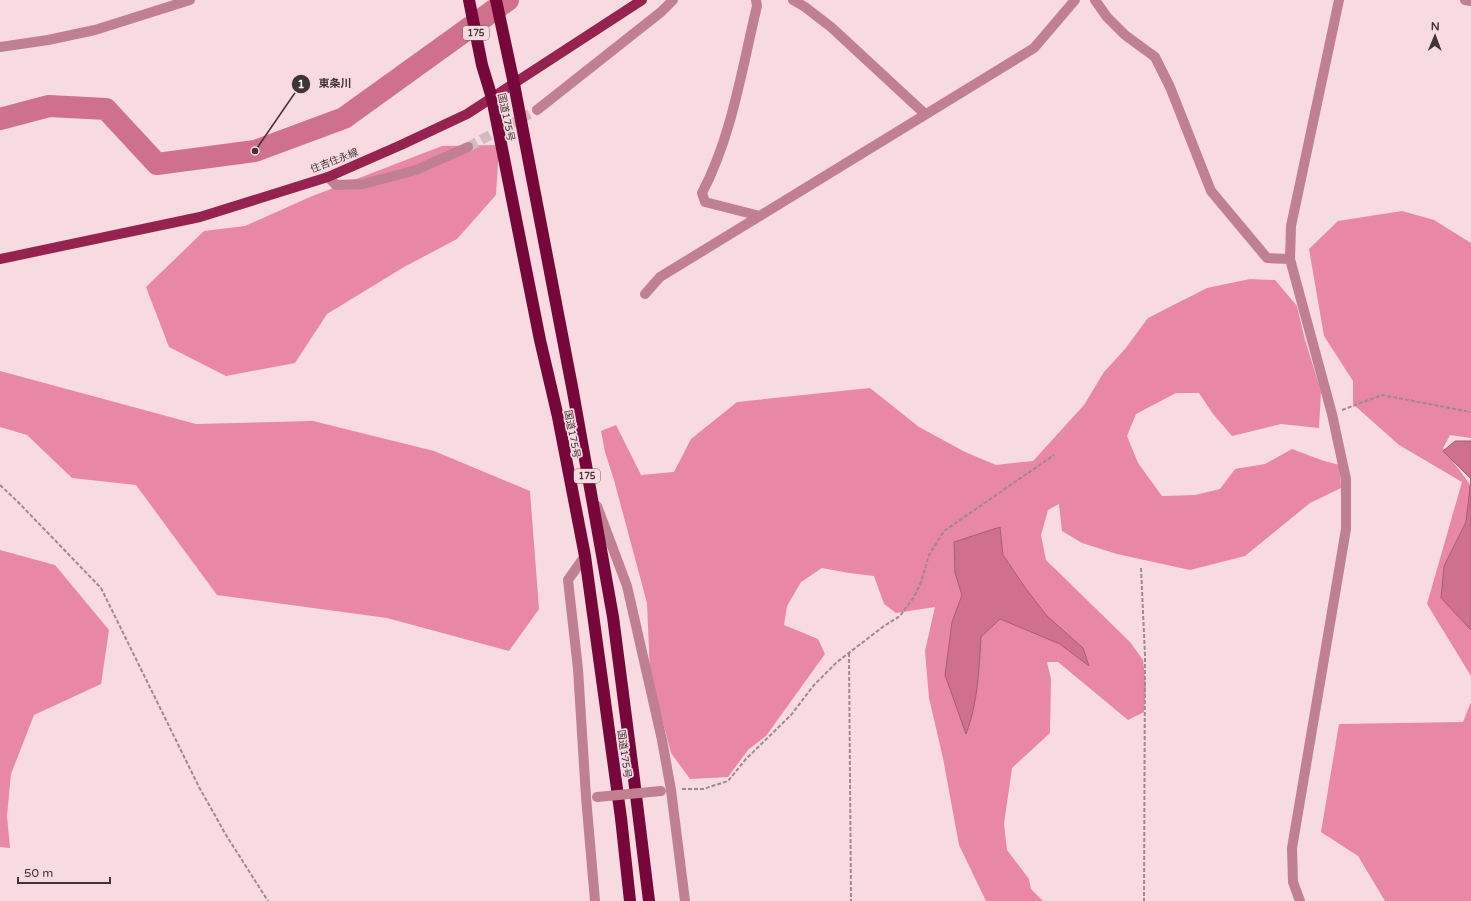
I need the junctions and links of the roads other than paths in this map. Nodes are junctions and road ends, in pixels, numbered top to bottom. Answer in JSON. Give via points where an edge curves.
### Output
{"nodes":[{"id":1,"x":190,"y":0,"type":"edge"},
{"id":2,"x":469,"y":0,"type":"edge"},
{"id":3,"x":496,"y":0,"type":"edge"},
{"id":4,"x":642,"y":0,"type":"edge"},
{"id":5,"x":673,"y":0,"type":"edge"},
{"id":6,"x":756,"y":0,"type":"edge"},
{"id":7,"x":793,"y":0,"type":"edge"},
{"id":8,"x":1075,"y":0,"type":"edge"},
{"id":9,"x":1095,"y":0,"type":"edge"},
{"id":10,"x":1339,"y":0,"type":"edge"},
{"id":11,"x":1465,"y":0,"type":"edge"},
{"id":12,"x":1471,"y":2,"type":"edge"},
{"id":13,"x":0,"y":47,"type":"edge"},
{"id":14,"x":514,"y":84,"type":"junction"},
{"id":15,"x":492,"y":98,"type":"junction"},
{"id":16,"x":538,"y":110,"type":"tunnel mouth"},
{"id":17,"x":925,"y":114,"type":"junction"},
{"id":18,"x":468,"y":147,"type":"tunnel mouth"},
{"id":19,"x":328,"y":176,"type":"junction"},
{"id":20,"x":760,"y":216,"type":"junction"},
{"id":21,"x":0,"y":259,"type":"edge"},
{"id":22,"x":1290,"y":259,"type":"junction"},
{"id":23,"x":645,"y":294,"type":"dead end"},
{"id":24,"x":588,"y":481,"type":"junction"},
{"id":25,"x":585,"y":556,"type":"junction"},
{"id":26,"x":671,"y":790,"type":"junction"},
{"id":27,"x":586,"y":797,"type":"junction"},
{"id":28,"x":595,"y":901,"type":"edge"},
{"id":29,"x":630,"y":901,"type":"edge"},
{"id":30,"x":649,"y":901,"type":"edge"},
{"id":31,"x":685,"y":901,"type":"edge"},
{"id":32,"x":1300,"y":901,"type":"edge"}],
"edges":[{"from":1,"to":13,"type":"street","via":[[95,30]]},
{"from":2,"to":15,"type":"highway","name":"国道175号","number":"175","via":[[482,65]]},
{"from":3,"to":14,"type":"highway","name":"国道175号","number":"175"},
{"from":4,"to":14,"type":"main road","name":"住吉住永線"},
{"from":5,"to":16,"type":"street"},
{"from":6,"to":20,"type":"street","via":[[757,6],[729,124],[712,175],[702,193],[705,202]]},
{"from":7,"to":17,"type":"street","via":[[831,27]]},
{"from":8,"to":17,"type":"street","via":[[1034,48]]},
{"from":9,"to":22,"type":"street","via":[[1125,36],[1155,57],[1170,87],[1211,191],[1268,258]]},
{"from":10,"to":22,"type":"street","via":[[1291,226]]},
{"from":11,"to":12,"type":"street"},
{"from":14,"to":15,"type":"main road","name":"住吉住永線"},
{"from":14,"to":24,"type":"highway","name":"国道175号","number":"175"},
{"from":15,"to":19,"type":"main road","name":"住吉住永線","via":[[467,114]]},
{"from":15,"to":25,"type":"highway","name":"国道175号","number":"175"},
{"from":17,"to":20,"type":"street"},
{"from":18,"to":19,"type":"street","via":[[416,170],[363,184],[336,185]]},
{"from":19,"to":21,"type":"main road","name":"住吉住永線","via":[[200,217]]},
{"from":20,"to":23,"type":"street","via":[[660,277]]},
{"from":22,"to":32,"type":"street","via":[[1332,414],[1346,479],[1346,529],[1292,848],[1293,882]]},
{"from":24,"to":26,"type":"street","via":[[627,586]]},
{"from":24,"to":30,"type":"highway","name":"国道175号","number":"175","via":[[612,617]]},
{"from":25,"to":27,"type":"street","via":[[568,580],[578,669]]},
{"from":25,"to":29,"type":"highway","name":"国道175号","number":"175"},
{"from":26,"to":27,"type":"street","bridge":true},
{"from":26,"to":31,"type":"street"},
{"from":27,"to":28,"type":"street"}]}
